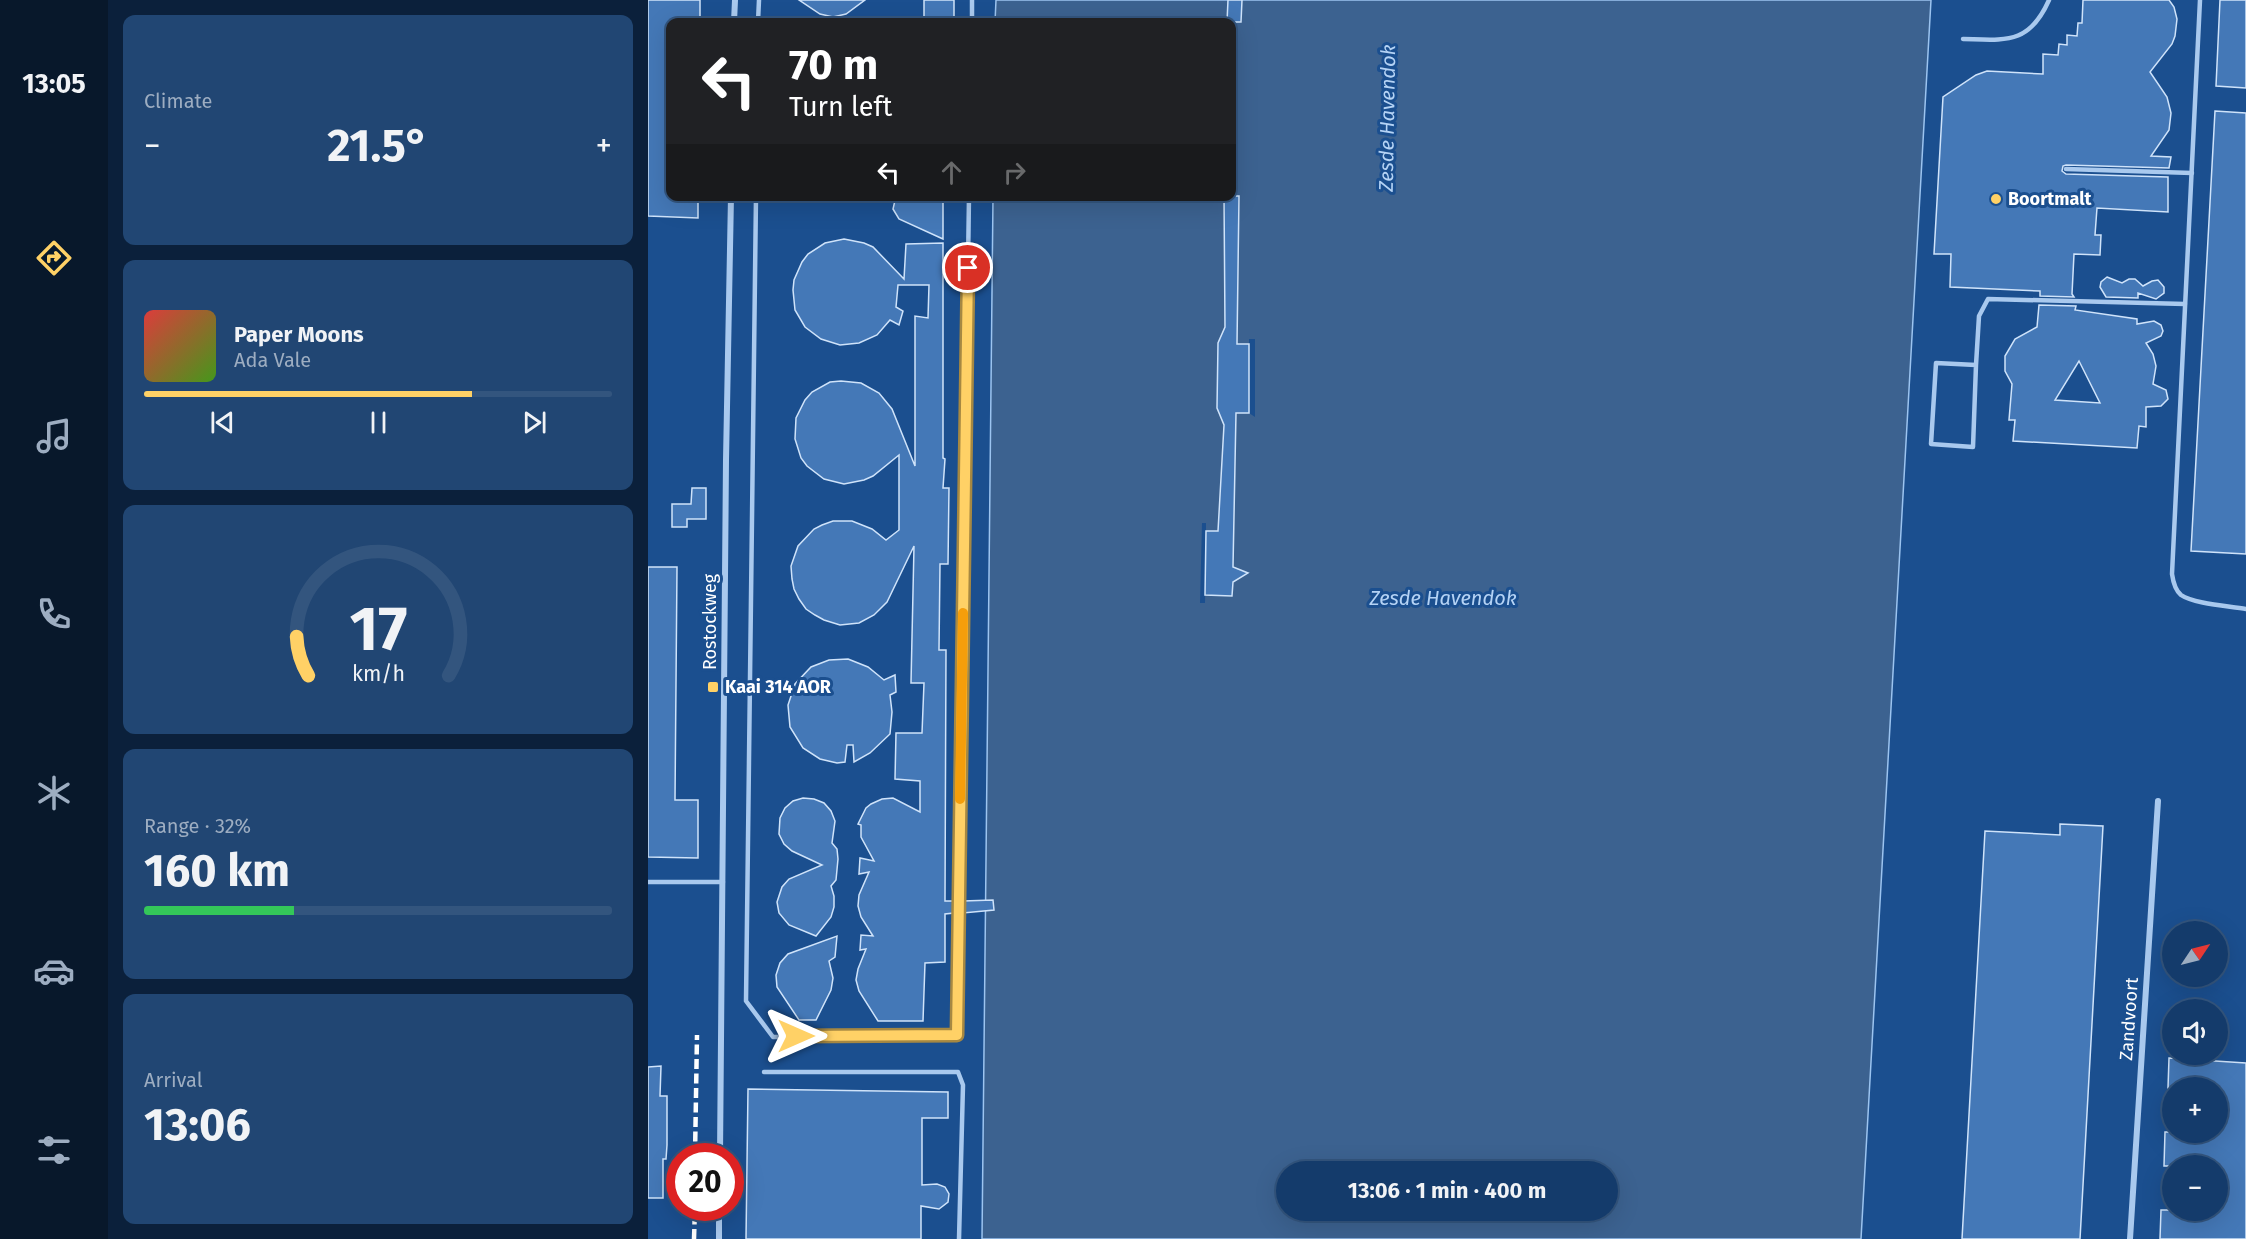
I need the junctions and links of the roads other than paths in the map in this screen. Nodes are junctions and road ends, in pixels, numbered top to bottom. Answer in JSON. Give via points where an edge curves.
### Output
{"nodes":[{"id":1,"x":735,"y":0,"type":"edge"},
{"id":2,"x":759,"y":0,"type":"edge"},
{"id":3,"x":972,"y":0,"type":"edge"},
{"id":4,"x":2049,"y":0,"type":"edge"},
{"id":5,"x":2200,"y":0,"type":"edge"},
{"id":6,"x":734,"y":18,"type":"edge"},
{"id":7,"x":758,"y":18,"type":"edge"},
{"id":8,"x":972,"y":18,"type":"edge"},
{"id":9,"x":1963,"y":39,"type":"dead end"},
{"id":10,"x":2066,"y":169,"type":"dead end"},
{"id":11,"x":2192,"y":173,"type":"junction"},
{"id":12,"x":731,"y":201,"type":"edge"},
{"id":13,"x":756,"y":201,"type":"edge"},
{"id":14,"x":969,"y":201,"type":"edge"},
{"id":15,"x":2186,"y":304,"type":"junction"},
{"id":16,"x":1976,"y":364,"type":"junction"},
{"id":17,"x":2246,"y":609,"type":"edge"},
{"id":18,"x":2158,"y":801,"type":"dead end"},
{"id":19,"x":648,"y":882,"type":"edge"},
{"id":20,"x":723,"y":882,"type":"junction"},
{"id":21,"x":764,"y":1072,"type":"dead end"},
{"id":22,"x":720,"y":1143,"type":"edge"},
{"id":23,"x":719,"y":1221,"type":"edge"},
{"id":24,"x":719,"y":1239,"type":"edge"},
{"id":25,"x":959,"y":1239,"type":"edge"},
{"id":26,"x":2130,"y":1239,"type":"edge"}],
"edges":[{"from":1,"to":6,"type":"street"},
{"from":2,"to":7,"type":"lane"},
{"from":3,"to":8,"type":"lane"},
{"from":4,"to":9,"type":"lane","via":[[2038,21],[2013,39]]},
{"from":5,"to":11,"type":"lane"},
{"from":10,"to":11,"type":"lane"},
{"from":11,"to":15,"type":"lane"},
{"from":12,"to":20,"type":"street","name":"Rostockweg"},
{"from":13,"to":14,"type":"lane","via":[[747,1001],[773,1036],[785,1036],[957,1035]]},
{"from":15,"to":16,"type":"lane","via":[[1988,299],[1979,316]]},
{"from":15,"to":17,"type":"lane","via":[[2174,585],[2181,595],[2193,599]]},
{"from":16,"to":16,"type":"lane","via":[[1936,363],[1931,444],[1973,447]]},
{"from":18,"to":26,"type":"street","name":"Zandvoort"},
{"from":19,"to":20,"type":"lane"},
{"from":20,"to":22,"type":"street","name":"Rostockweg"},
{"from":21,"to":25,"type":"lane","via":[[958,1072],[963,1085]]},
{"from":23,"to":24,"type":"street"}]}
